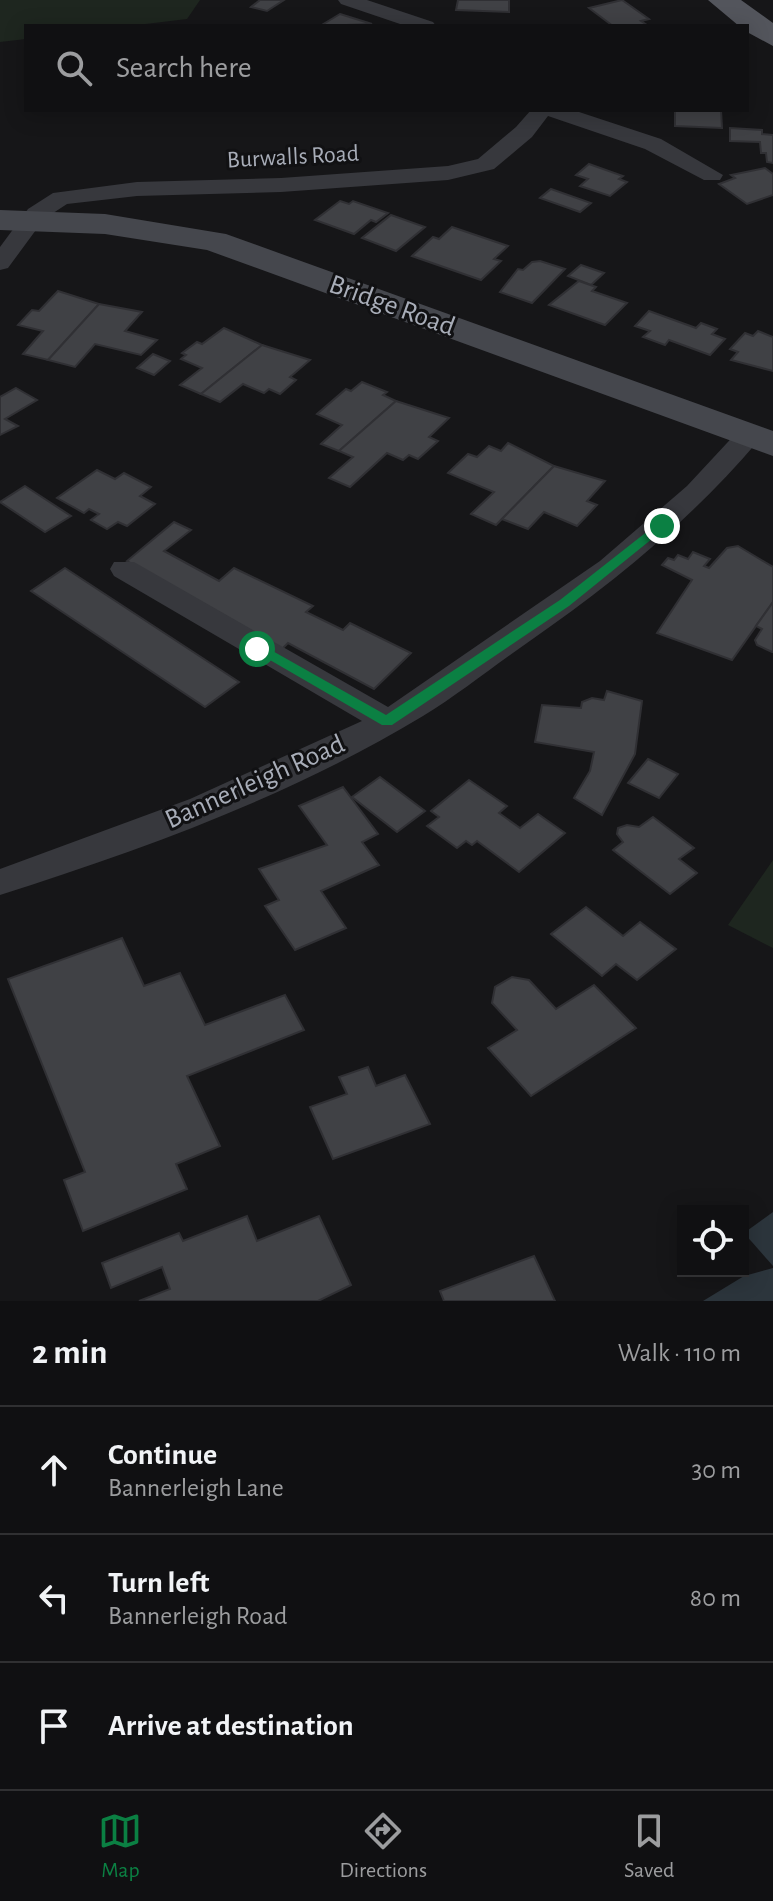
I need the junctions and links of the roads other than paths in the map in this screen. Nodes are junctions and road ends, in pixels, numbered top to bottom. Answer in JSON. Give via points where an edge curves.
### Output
{"nodes":[{"id":1,"x":348,"y":0,"type":"edge"},
{"id":2,"x":722,"y":0,"type":"edge"},
{"id":3,"x":420,"y":24,"type":"edge"},
{"id":4,"x":773,"y":37,"type":"edge"},
{"id":5,"x":540,"y":112,"type":"edge"},
{"id":6,"x":558,"y":112,"type":"edge"},
{"id":7,"x":712,"y":175,"type":"dead end"},
{"id":8,"x":15,"y":220,"type":"edge"},
{"id":9,"x":0,"y":263,"type":"edge"},
{"id":10,"x":761,"y":440,"type":"edge"},
{"id":11,"x":124,"y":569,"type":"dead end"},
{"id":12,"x":387,"y":721,"type":"junction"},
{"id":13,"x":0,"y":882,"type":"edge"}],
"edges":[{"from":1,"to":3,"type":"street"},
{"from":2,"to":4,"type":"main road"},
{"from":5,"to":8,"type":"street","name":"Burwalls Road","via":[[481,167],[281,185],[83,193]]},
{"from":6,"to":7,"type":"street","via":[[653,144]]},
{"from":8,"to":9,"type":"street","name":"Burwalls Road"},
{"from":8,"to":10,"type":"main road","name":"Bridge Road","via":[[143,228],[214,241]]},
{"from":10,"to":12,"type":"street","name":"Bannerleigh Road","via":[[577,594]]},
{"from":11,"to":12,"type":"street"},
{"from":12,"to":13,"type":"street","name":"Bannerleigh Road","via":[[306,764]]}]}
